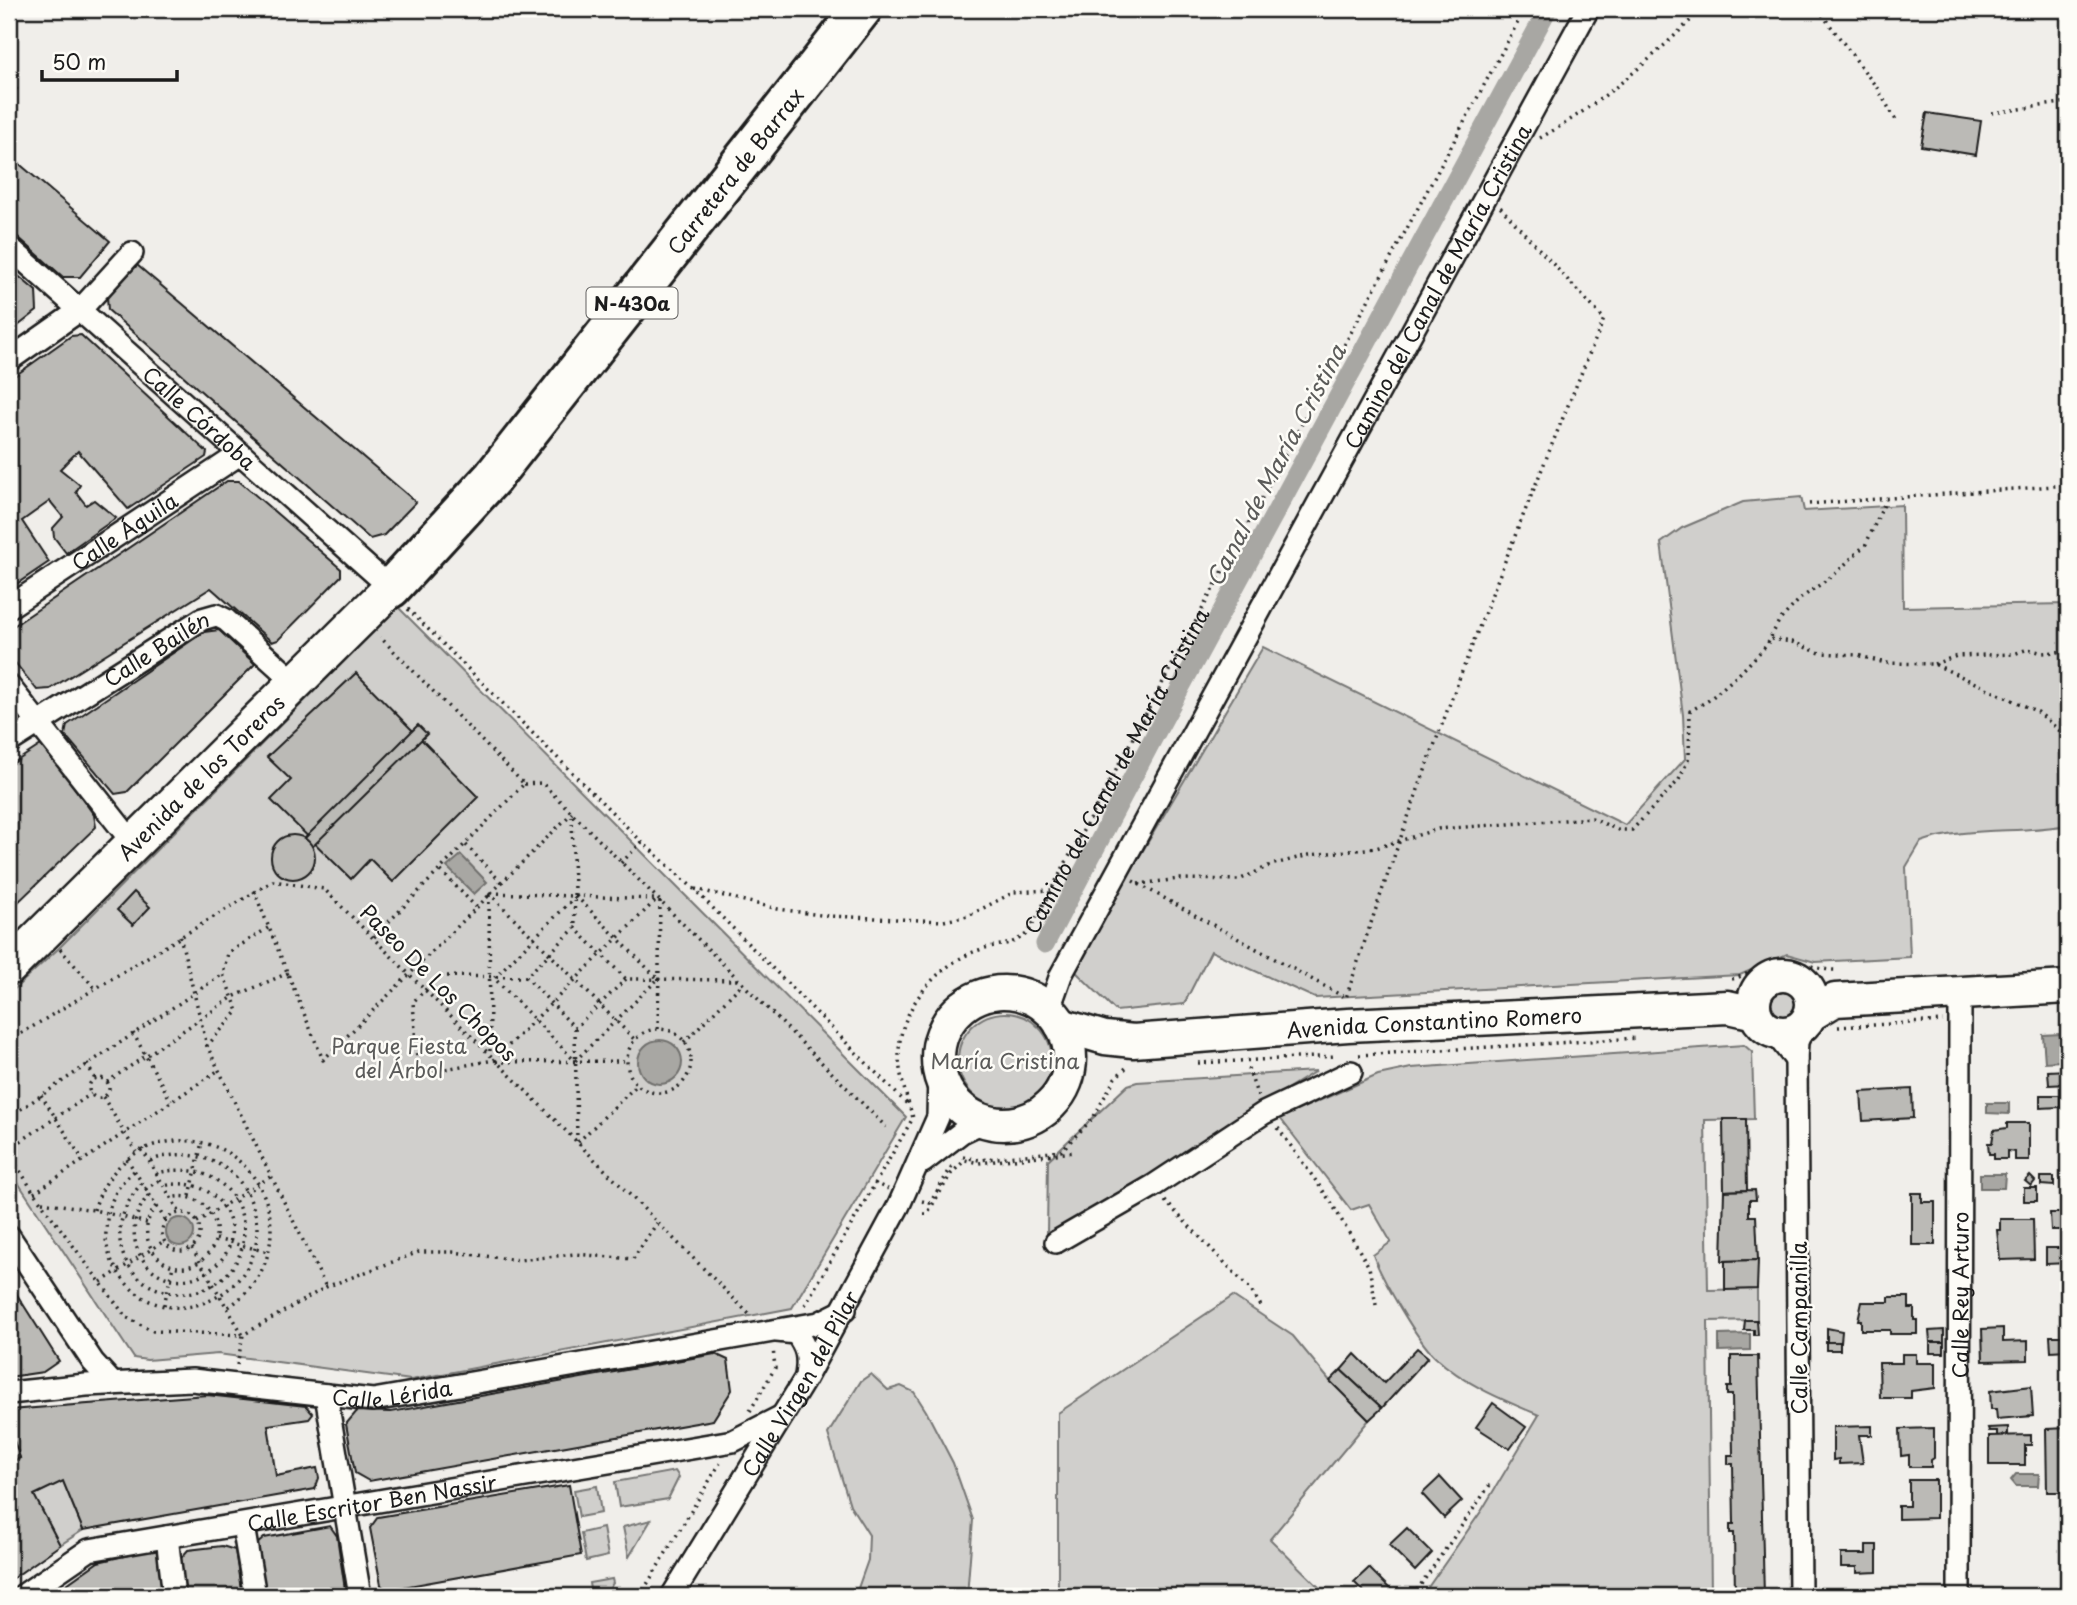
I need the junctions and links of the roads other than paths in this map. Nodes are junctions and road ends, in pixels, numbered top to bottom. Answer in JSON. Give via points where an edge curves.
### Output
{"nodes":[{"id":1,"x":862,"y":9,"type":"edge"},
{"id":2,"x":1588,"y":9,"type":"edge"},
{"id":3,"x":9,"y":247,"type":"edge"},
{"id":4,"x":132,"y":253,"type":"dead end"},
{"id":5,"x":80,"y":310,"type":"junction"},
{"id":6,"x":9,"y":360,"type":"edge"},
{"id":7,"x":240,"y":454,"type":"junction"},
{"id":8,"x":395,"y":594,"type":"junction"},
{"id":9,"x":9,"y":607,"type":"edge"},
{"id":10,"x":297,"y":684,"type":"junction"},
{"id":11,"x":9,"y":686,"type":"edge"},
{"id":12,"x":38,"y":724,"type":"junction"},
{"id":13,"x":9,"y":742,"type":"edge"},
{"id":14,"x":133,"y":843,"type":"junction"},
{"id":15,"x":9,"y":967,"type":"edge"},
{"id":16,"x":2068,"y":987,"type":"edge"},
{"id":17,"x":1751,"y":1005,"type":"junction"},
{"id":18,"x":1821,"y":1005,"type":"junction"},
{"id":19,"x":1960,"y":1006,"type":"junction"},
{"id":20,"x":1055,"y":1017,"type":"junction"},
{"id":21,"x":1133,"y":1053,"type":"junction"},
{"id":22,"x":1796,"y":1060,"type":"junction"},
{"id":23,"x":1351,"y":1072,"type":"dead end"},
{"id":24,"x":939,"y":1073,"type":"junction"},
{"id":25,"x":1067,"y":1077,"type":"junction"},
{"id":26,"x":985,"y":1121,"type":"junction"},
{"id":27,"x":919,"y":1166,"type":"junction"},
{"id":28,"x":16,"y":1231,"type":"edge"},
{"id":29,"x":1056,"y":1242,"type":"dead end"},
{"id":30,"x":845,"y":1310,"type":"junction"},
{"id":31,"x":764,"y":1326,"type":"junction"},
{"id":32,"x":805,"y":1379,"type":"junction"},
{"id":33,"x":113,"y":1384,"type":"junction"},
{"id":34,"x":9,"y":1393,"type":"edge"},
{"id":35,"x":326,"y":1395,"type":"junction"},
{"id":36,"x":782,"y":1416,"type":"junction"},
{"id":37,"x":733,"y":1441,"type":"junction"},
{"id":38,"x":743,"y":1477,"type":"junction"},
{"id":39,"x":345,"y":1508,"type":"junction"},
{"id":40,"x":243,"y":1526,"type":"junction"},
{"id":41,"x":167,"y":1536,"type":"junction"},
{"id":42,"x":22,"y":1596,"type":"edge"},
{"id":43,"x":174,"y":1596,"type":"edge"},
{"id":44,"x":255,"y":1596,"type":"edge"},
{"id":45,"x":360,"y":1596,"type":"edge"},
{"id":46,"x":672,"y":1596,"type":"edge"},
{"id":47,"x":1800,"y":1596,"type":"edge"},
{"id":48,"x":1959,"y":1596,"type":"edge"}],
"edges":[{"from":1,"to":8,"type":"highway","name":"Carretera de Barrax","number":"N-430a","via":[[493,477]]},
{"from":2,"to":20,"type":"street","name":"Camino del Canal de María Cristina","via":[[1061,975]]},
{"from":3,"to":5,"type":"street","name":"Calle Córdoba"},
{"from":4,"to":5,"type":"street"},
{"from":5,"to":6,"type":"street"},
{"from":5,"to":7,"type":"street","name":"Calle Córdoba"},
{"from":7,"to":8,"type":"street","name":"Calle Córdoba"},
{"from":7,"to":9,"type":"street","name":"Calle Águila"},
{"from":8,"to":10,"type":"main road","name":"Avenida de los Toreros"},
{"from":10,"to":12,"type":"street","name":"Calle Bailén","via":[[216,615],[202,619]]},
{"from":10,"to":14,"type":"main road","name":"Avenida de los Toreros"},
{"from":11,"to":12,"type":"street"},
{"from":12,"to":13,"type":"street","name":"Calle Bailén"},
{"from":12,"to":14,"type":"street"},
{"from":14,"to":15,"type":"main road","name":"Avenida de los Toreros"},
{"from":16,"to":19,"type":"street"},
{"from":17,"to":18,"type":"street","name":"Avenida Constantino Romero","via":[[1794,1031]]},
{"from":17,"to":18,"type":"street","via":[[1766,980],[1784,974],[1803,981]]},
{"from":17,"to":21,"type":"street","name":"Avenida Constantino Romero","via":[[1348,1025]]},
{"from":17,"to":22,"type":"street"},
{"from":18,"to":19,"type":"street"},
{"from":18,"to":22,"type":"street","name":"Calle Campanilla","via":[[1797,1042]]},
{"from":19,"to":48,"type":"street","name":"Calle Rey Arturo"},
{"from":20,"to":21,"type":"street","name":"Avenida Constantino Romero"},
{"from":20,"to":24,"type":"street","via":[[1032,997],[1012,992],[971,1000],[954,1013],[943,1031]]},
{"from":20,"to":25,"type":"street","via":[[1070,1050]]},
{"from":21,"to":25,"type":"street","name":"Avenida Constantino Romero","via":[[1102,1051]]},
{"from":22,"to":47,"type":"street","name":"Calle Campanilla"},
{"from":23,"to":29,"type":"street","via":[[1264,1113],[1153,1186]]},
{"from":24,"to":26,"type":"street","via":[[953,1101]]},
{"from":24,"to":27,"type":"street","name":"Calle Virgen del Pilar","via":[[938,1118]]},
{"from":25,"to":26,"type":"street","via":[[1051,1105],[1034,1117],[1014,1124]]},
{"from":26,"to":27,"type":"street","name":"Calle Virgen del Pilar","via":[[962,1132]]},
{"from":27,"to":30,"type":"street","name":"Calle Virgen del Pilar"},
{"from":28,"to":33,"type":"street","via":[[93,1362]]},
{"from":30,"to":31,"type":"street","name":"Calle Lérida","via":[[819,1323]]},
{"from":30,"to":32,"type":"street","name":"Calle Virgen del Pilar"},
{"from":31,"to":32,"type":"street","via":[[796,1333],[808,1352]]},
{"from":31,"to":35,"type":"street","name":"Calle Lérida","via":[[409,1395],[373,1400]]},
{"from":32,"to":36,"type":"street","name":"Calle Virgen del Pilar"},
{"from":33,"to":34,"type":"street","name":"Calle Lérida"},
{"from":33,"to":35,"type":"street","name":"Calle Lérida","via":[[192,1380]]},
{"from":35,"to":39,"type":"street"},
{"from":36,"to":37,"type":"street","name":"Calle Escritor Ben Nassir"},
{"from":36,"to":38,"type":"street","name":"Calle Virgen del Pilar"},
{"from":37,"to":38,"type":"street","via":[[740,1450]]},
{"from":37,"to":39,"type":"street","name":"Calle Escritor Ben Nassir"},
{"from":38,"to":46,"type":"street","name":"Calle Virgen del Pilar"},
{"from":39,"to":40,"type":"street","name":"Calle Escritor Ben Nassir"},
{"from":39,"to":45,"type":"street"},
{"from":40,"to":41,"type":"street","name":"Calle Escritor Ben Nassir"},
{"from":40,"to":44,"type":"street"},
{"from":41,"to":42,"type":"street","name":"Calle Escritor Ben Nassir","via":[[89,1550]]},
{"from":41,"to":43,"type":"street"}]}
